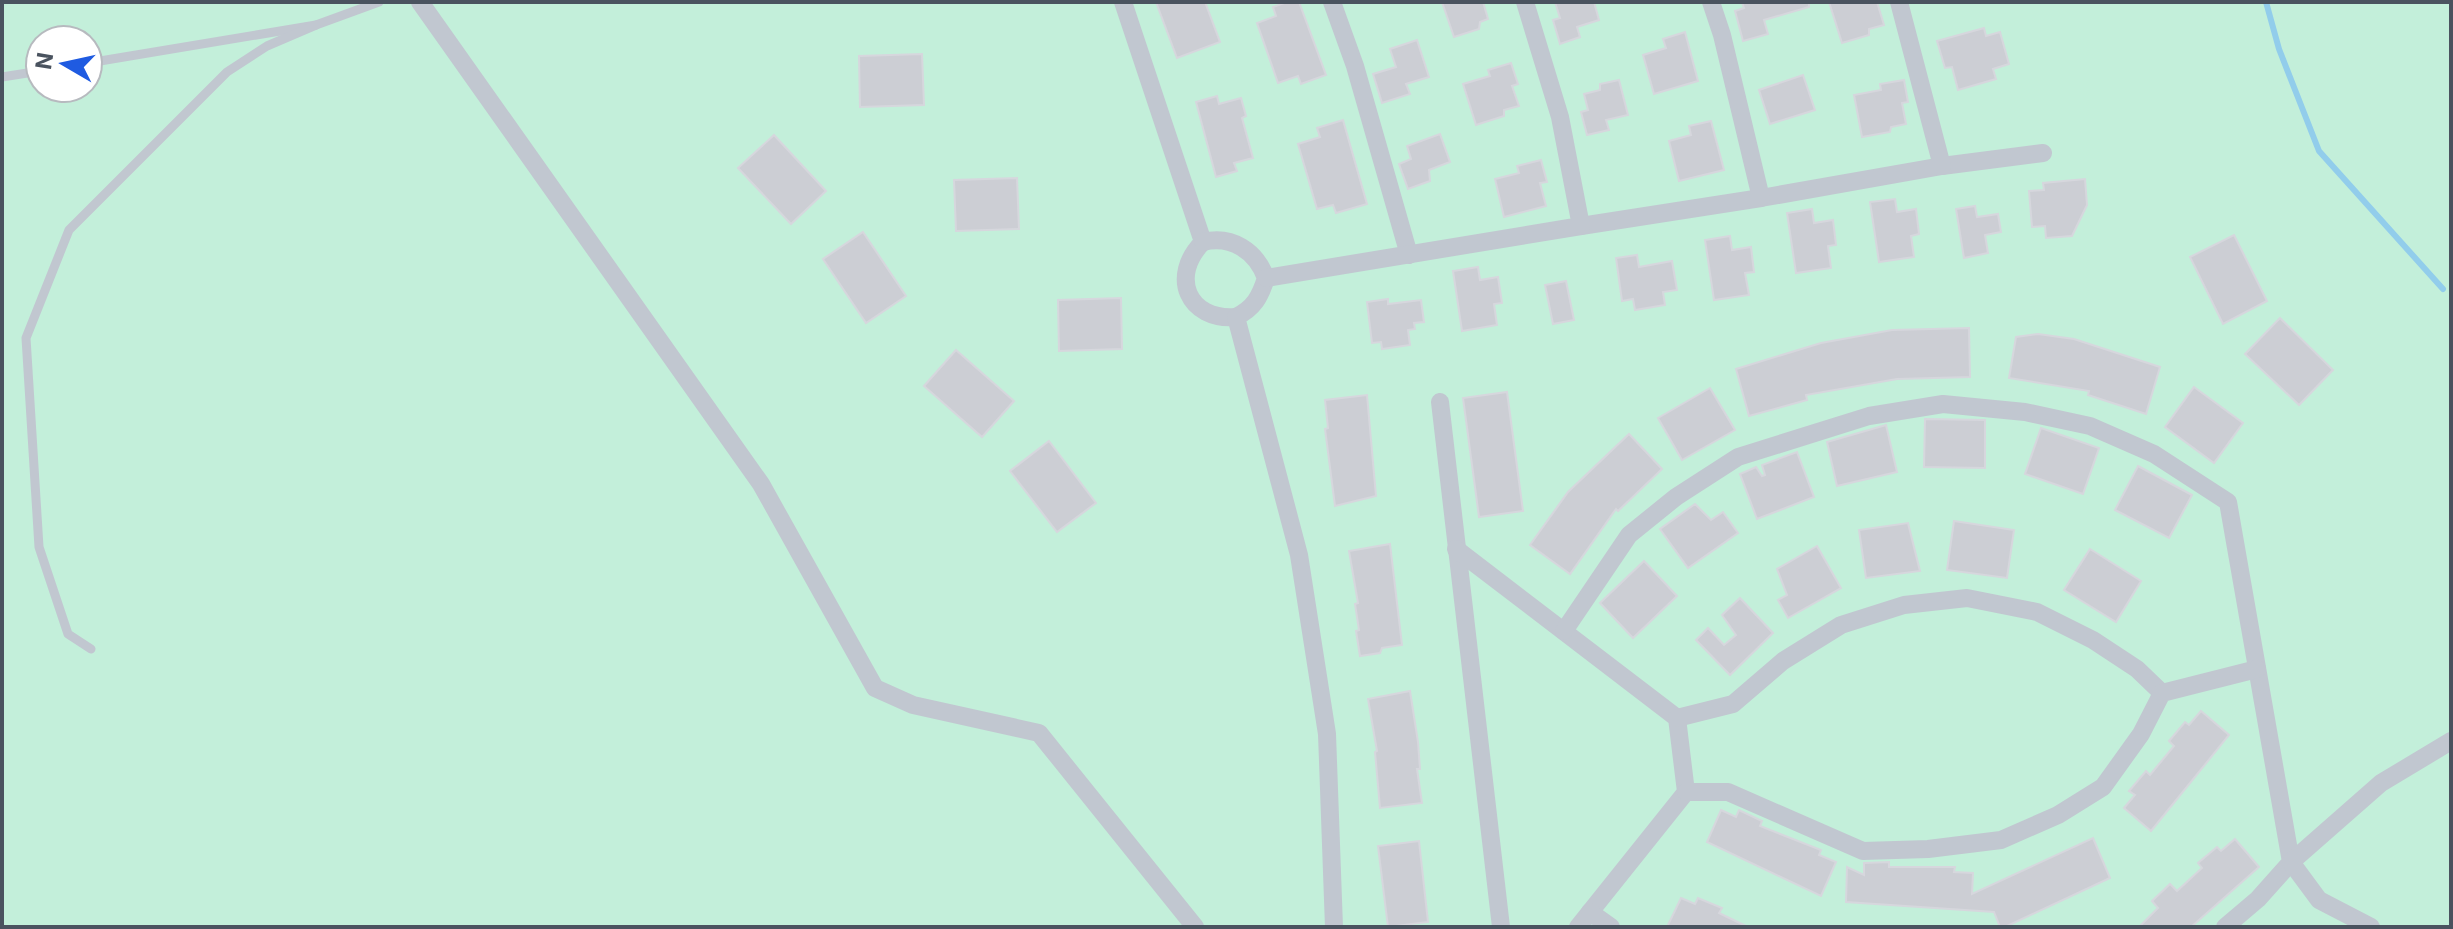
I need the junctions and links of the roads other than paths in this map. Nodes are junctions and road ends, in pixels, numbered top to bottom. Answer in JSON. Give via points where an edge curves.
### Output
{"nodes":[{"id":1,"x":379,"y":2,"type":"edge"},
{"id":2,"x":420,"y":2,"type":"edge"},
{"id":3,"x":1123,"y":2,"type":"edge"},
{"id":4,"x":1332,"y":2,"type":"edge"},
{"id":5,"x":1525,"y":2,"type":"edge"},
{"id":6,"x":1711,"y":2,"type":"edge"},
{"id":7,"x":1899,"y":2,"type":"edge"},
{"id":8,"x":316,"y":25,"type":"junction"},
{"id":9,"x":104,"y":60,"type":"edge"},
{"id":10,"x":24,"y":74,"type":"edge"},
{"id":11,"x":2,"y":77,"type":"edge"},
{"id":12,"x":2043,"y":153,"type":"dead end"},
{"id":13,"x":1942,"y":166,"type":"junction"},
{"id":14,"x":1761,"y":198,"type":"junction"},
{"id":15,"x":1581,"y":226,"type":"junction"},
{"id":16,"x":1203,"y":242,"type":"junction"},
{"id":17,"x":1409,"y":255,"type":"junction"},
{"id":18,"x":1266,"y":278,"type":"junction"},
{"id":19,"x":1236,"y":317,"type":"junction"},
{"id":20,"x":1440,"y":402,"type":"dead end"},
{"id":21,"x":1456,"y":549,"type":"junction"},
{"id":22,"x":1564,"y":631,"type":"junction"},
{"id":23,"x":91,"y":649,"type":"dead end"},
{"id":24,"x":2257,"y":669,"type":"junction"},
{"id":25,"x":2162,"y":693,"type":"junction"},
{"id":26,"x":1677,"y":718,"type":"junction"},
{"id":27,"x":2451,"y":741,"type":"edge"},
{"id":28,"x":1686,"y":792,"type":"junction"},
{"id":29,"x":2291,"y":862,"type":"junction"},
{"id":30,"x":1590,"y":912,"type":"junction"},
{"id":31,"x":1195,"y":927,"type":"edge"},
{"id":32,"x":1334,"y":927,"type":"edge"},
{"id":33,"x":1501,"y":927,"type":"edge"},
{"id":34,"x":1578,"y":927,"type":"edge"},
{"id":35,"x":1611,"y":927,"type":"edge"},
{"id":36,"x":2225,"y":927,"type":"edge"},
{"id":37,"x":2371,"y":927,"type":"edge"}],
"edges":[{"from":1,"to":8,"type":"lane"},
{"from":2,"to":31,"type":"street","via":[[761,484],[875,688],[913,705],[1039,733]]},
{"from":3,"to":16,"type":"street"},
{"from":4,"to":17,"type":"street"},
{"from":5,"to":15,"type":"street","via":[[1560,117]]},
{"from":6,"to":14,"type":"street"},
{"from":7,"to":13,"type":"street"},
{"from":8,"to":9,"type":"lane"},
{"from":8,"to":23,"type":"lane","via":[[267,46],[227,72],[69,230],[26,338],[39,547],[68,634]]},
{"from":10,"to":11,"type":"lane"},
{"from":12,"to":13,"type":"street"},
{"from":13,"to":14,"type":"street"},
{"from":14,"to":15,"type":"street"},
{"from":15,"to":17,"type":"street"},
{"from":16,"to":18,"type":"street","via":[[1226,240],[1241,246],[1261,265]]},
{"from":16,"to":19,"type":"street","via":[[1189,260],[1184,279],[1189,296],[1211,314]]},
{"from":17,"to":18,"type":"street"},
{"from":18,"to":19,"type":"street","via":[[1257,301]]},
{"from":19,"to":32,"type":"street","via":[[1302,570],[1327,734]]},
{"from":20,"to":21,"type":"street"},
{"from":21,"to":22,"type":"street"},
{"from":21,"to":33,"type":"street"},
{"from":22,"to":24,"type":"street","via":[[1629,535],[1738,457],[1869,416],[1943,404],[2025,412],[2090,426],[2154,454],[2228,502]]},
{"from":22,"to":26,"type":"street"},
{"from":24,"to":25,"type":"street"},
{"from":24,"to":29,"type":"street"},
{"from":25,"to":26,"type":"street","via":[[2093,640],[2037,612],[1967,598],[1904,605],[1841,625],[1783,661],[1733,704]]},
{"from":25,"to":28,"type":"street","via":[[2141,734],[2103,787],[2058,815],[2001,840],[1863,851],[1728,792]]},
{"from":26,"to":28,"type":"street"},
{"from":27,"to":29,"type":"street","via":[[2381,783]]},
{"from":28,"to":30,"type":"street"},
{"from":29,"to":36,"type":"street"},
{"from":29,"to":37,"type":"street","via":[[2319,900]]},
{"from":30,"to":34,"type":"street"},
{"from":30,"to":35,"type":"street"}]}
